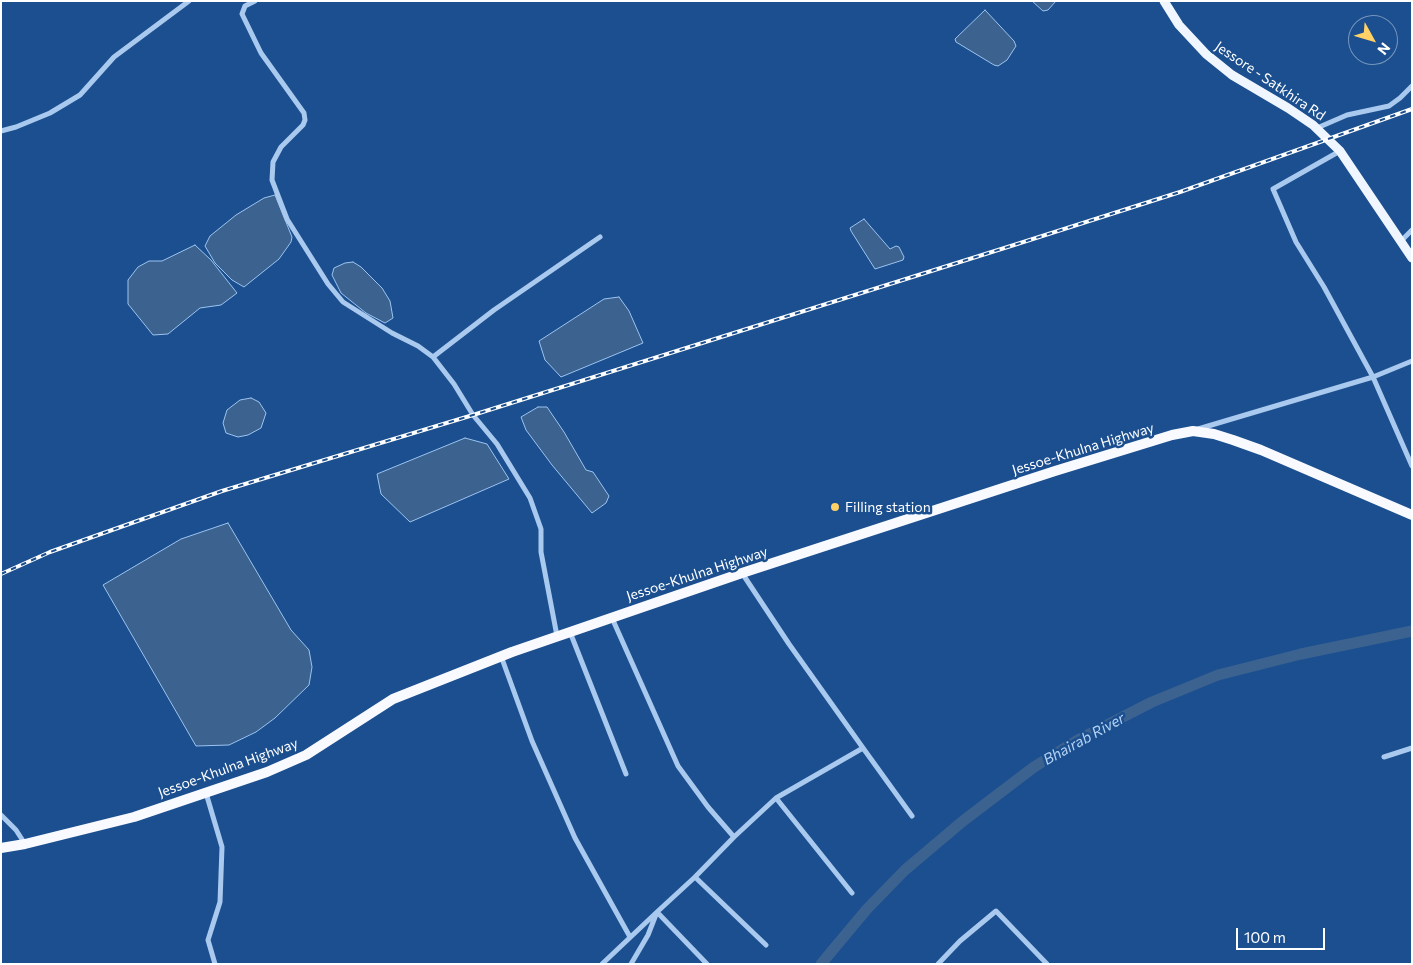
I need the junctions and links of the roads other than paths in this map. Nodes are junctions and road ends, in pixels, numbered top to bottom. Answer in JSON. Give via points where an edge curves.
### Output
{"nodes":[{"id":1,"x":189,"y":1,"type":"edge"},
{"id":2,"x":241,"y":1,"type":"edge"},
{"id":3,"x":254,"y":1,"type":"edge"},
{"id":4,"x":1164,"y":1,"type":"edge"},
{"id":5,"x":245,"y":6,"type":"junction"},
{"id":6,"x":1412,"y":86,"type":"edge"},
{"id":7,"x":1317,"y":128,"type":"junction"},
{"id":8,"x":1,"y":131,"type":"edge"},
{"id":9,"x":1340,"y":151,"type":"junction"},
{"id":10,"x":1412,"y":230,"type":"edge"},
{"id":11,"x":600,"y":237,"type":"dead end"},
{"id":12,"x":1401,"y":242,"type":"junction"},
{"id":13,"x":1412,"y":258,"type":"edge"},
{"id":14,"x":433,"y":357,"type":"junction"},
{"id":15,"x":1412,"y":361,"type":"edge"},
{"id":16,"x":1373,"y":377,"type":"junction"},
{"id":17,"x":1193,"y":431,"type":"junction"},
{"id":18,"x":1412,"y":466,"type":"edge"},
{"id":19,"x":1412,"y":516,"type":"edge"},
{"id":20,"x":742,"y":573,"type":"junction"},
{"id":21,"x":612,"y":617,"type":"junction"},
{"id":22,"x":570,"y":632,"type":"junction"},
{"id":23,"x":557,"y":636,"type":"junction"},
{"id":24,"x":501,"y":656,"type":"junction"},
{"id":25,"x":863,"y":748,"type":"junction"},
{"id":26,"x":1412,"y":748,"type":"edge"},
{"id":27,"x":1384,"y":757,"type":"dead end"},
{"id":28,"x":626,"y":774,"type":"dead end"},
{"id":29,"x":206,"y":793,"type":"junction"},
{"id":30,"x":776,"y":798,"type":"junction"},
{"id":31,"x":1,"y":815,"type":"edge"},
{"id":32,"x":912,"y":816,"type":"dead end"},
{"id":33,"x":734,"y":837,"type":"junction"},
{"id":34,"x":25,"y":844,"type":"junction"},
{"id":35,"x":1,"y":848,"type":"edge"},
{"id":36,"x":695,"y":877,"type":"junction"},
{"id":37,"x":852,"y":893,"type":"dead end"},
{"id":38,"x":657,"y":912,"type":"junction"},
{"id":39,"x":630,"y":937,"type":"junction"},
{"id":40,"x":766,"y":945,"type":"dead end"},
{"id":41,"x":215,"y":964,"type":"edge"},
{"id":42,"x":602,"y":964,"type":"edge"},
{"id":43,"x":631,"y":964,"type":"edge"},
{"id":44,"x":707,"y":964,"type":"edge"},
{"id":45,"x":938,"y":964,"type":"edge"},
{"id":46,"x":1047,"y":964,"type":"edge"}],
"edges":[{"from":1,"to":8,"type":"street","via":[[114,57],[80,95],[50,113]]},
{"from":2,"to":5,"type":"street"},
{"from":3,"to":5,"type":"street"},
{"from":4,"to":7,"type":"main road","name":"Jessore - Satkhira Rd","via":[[1179,25],[1206,54],[1232,75]]},
{"from":5,"to":14,"type":"street","via":[[242,14],[261,53],[304,113],[303,125],[281,147],[273,162],[272,180],[286,219],[342,302]]},
{"from":6,"to":7,"type":"street","via":[[1389,106],[1347,114]]},
{"from":7,"to":9,"type":"main road","name":"Jessore - Satkhira Rd"},
{"from":9,"to":12,"type":"main road","name":"Jessore - Satkhira Rd"},
{"from":9,"to":16,"type":"street","via":[[1273,189],[1296,242]]},
{"from":10,"to":12,"type":"street"},
{"from":11,"to":14,"type":"street","via":[[494,310]]},
{"from":12,"to":13,"type":"main road","name":"Jessore - Satkhira Rd"},
{"from":14,"to":23,"type":"street","via":[[497,444],[530,498],[540,529],[540,552]]},
{"from":15,"to":16,"type":"street"},
{"from":16,"to":17,"type":"street"},
{"from":16,"to":18,"type":"street"},
{"from":17,"to":19,"type":"highway","name":"Jessoe-Khulna Highway","via":[[1214,434],[1261,450]]},
{"from":17,"to":20,"type":"highway","name":"Jessoe-Khulna Highway","via":[[1055,471]]},
{"from":20,"to":21,"type":"highway","name":"Jessoe-Khulna Highway"},
{"from":20,"to":25,"type":"street"},
{"from":21,"to":22,"type":"highway","name":"Jessoe-Khulna Highway"},
{"from":21,"to":33,"type":"street","via":[[678,766]]},
{"from":22,"to":23,"type":"highway","name":"Jessoe-Khulna Highway"},
{"from":22,"to":28,"type":"street"},
{"from":23,"to":24,"type":"highway","name":"Jessoe-Khulna Highway"},
{"from":24,"to":29,"type":"highway","name":"Jessoe-Khulna Highway","via":[[393,699],[306,755]]},
{"from":24,"to":39,"type":"street","via":[[532,741],[576,838]]},
{"from":25,"to":30,"type":"street"},
{"from":25,"to":32,"type":"street"},
{"from":26,"to":27,"type":"street"},
{"from":29,"to":34,"type":"highway","name":"Jessoe-Khulna Highway","via":[[134,817]]},
{"from":29,"to":41,"type":"street","via":[[222,847],[220,902],[208,940]]},
{"from":30,"to":33,"type":"street"},
{"from":30,"to":37,"type":"street"},
{"from":31,"to":34,"type":"street"},
{"from":33,"to":36,"type":"street"},
{"from":34,"to":35,"type":"highway","name":"Jessoe-Khulna Highway"},
{"from":36,"to":38,"type":"street"},
{"from":36,"to":40,"type":"street"},
{"from":38,"to":39,"type":"street"},
{"from":38,"to":43,"type":"street"},
{"from":38,"to":44,"type":"street"},
{"from":39,"to":42,"type":"street"},
{"from":45,"to":46,"type":"street","via":[[996,911]]}]}
